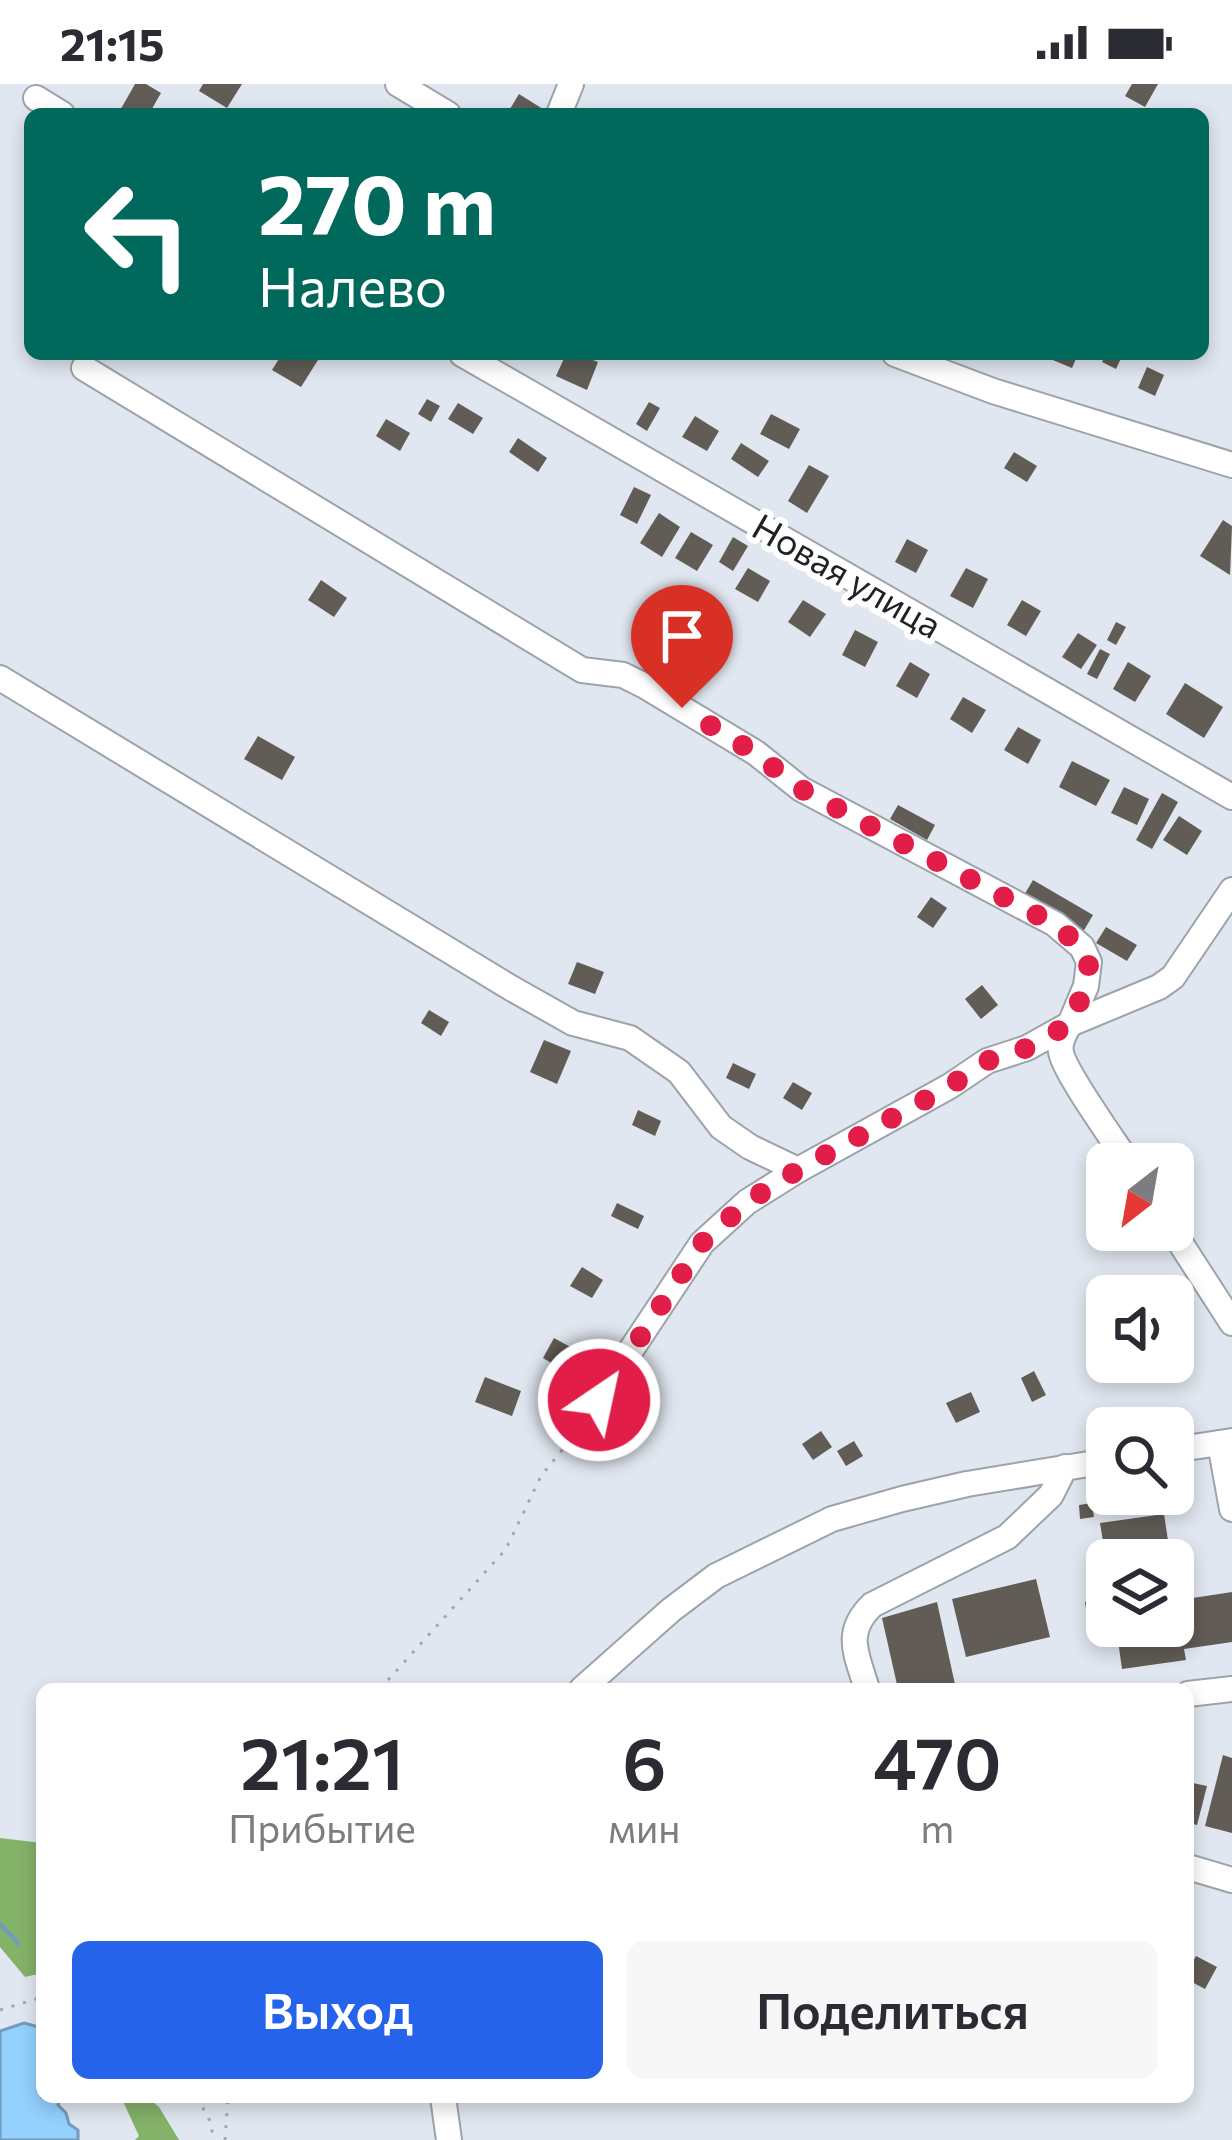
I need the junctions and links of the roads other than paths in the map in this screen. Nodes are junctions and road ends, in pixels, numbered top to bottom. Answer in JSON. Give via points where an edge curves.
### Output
{"nodes":[{"id":1,"x":398,"y":84,"type":"edge"},
{"id":2,"x":36,"y":98,"type":"dead end"},
{"id":3,"x":52,"y":108,"type":"edge"},
{"id":4,"x":438,"y":108,"type":"edge"},
{"id":5,"x":472,"y":360,"type":"edge"},
{"id":6,"x":911,"y":360,"type":"edge"},
{"id":7,"x":84,"y":368,"type":"dead end"},
{"id":8,"x":1232,"y":465,"type":"edge"},
{"id":9,"x":0,"y":678,"type":"edge"},
{"id":10,"x":1232,"y":797,"type":"edge"},
{"id":11,"x":1232,"y":890,"type":"edge"},
{"id":12,"x":1070,"y":1024,"type":"junction"},
{"id":13,"x":1116,"y":1143,"type":"edge"},
{"id":14,"x":798,"y":1170,"type":"junction"},
{"id":15,"x":1186,"y":1251,"type":"edge"},
{"id":16,"x":1232,"y":1323,"type":"edge"},
{"id":17,"x":576,"y":1433,"type":"road end"},
{"id":18,"x":1226,"y":1442,"type":"edge"},
{"id":19,"x":1194,"y":1447,"type":"edge"},
{"id":20,"x":1086,"y":1464,"type":"edge"},
{"id":21,"x":1065,"y":1467,"type":"junction"},
{"id":22,"x":1232,"y":1509,"type":"edge"},
{"id":23,"x":589,"y":1683,"type":"edge"},
{"id":24,"x":865,"y":1683,"type":"edge"},
{"id":25,"x":1232,"y":1689,"type":"edge"},
{"id":26,"x":1194,"y":1693,"type":"edge"},
{"id":27,"x":1194,"y":1869,"type":"edge"},
{"id":28,"x":1232,"y":1880,"type":"edge"},
{"id":29,"x":444,"y":2103,"type":"edge"},
{"id":30,"x":449,"y":2140,"type":"edge"}],
"edges":[{"from":1,"to":4,"type":"street"},
{"from":2,"to":3,"type":"street"},
{"from":5,"to":10,"type":"street","name":"Новая улица"},
{"from":6,"to":8,"type":"street"},
{"from":7,"to":12,"type":"street","via":[[582,670],[646,686],[801,789],[1054,924],[1089,962]]},
{"from":9,"to":14,"type":"street","via":[[511,988],[573,1023],[630,1039],[679,1072],[721,1127]]},
{"from":11,"to":12,"type":"street","via":[[1173,977]]},
{"from":12,"to":13,"type":"street","via":[[1060,1052]]},
{"from":12,"to":14,"type":"street","via":[[987,1061]]},
{"from":14,"to":17,"type":"street","via":[[702,1243]]},
{"from":15,"to":16,"type":"street"},
{"from":18,"to":19,"type":"street"},
{"from":18,"to":22,"type":"street"},
{"from":20,"to":21,"type":"street"},
{"from":21,"to":23,"type":"street","via":[[832,1519],[716,1576]]},
{"from":21,"to":24,"type":"street","via":[[1051,1495],[1007,1537],[872,1604],[854,1628]]},
{"from":25,"to":26,"type":"street"},
{"from":27,"to":28,"type":"street"},
{"from":29,"to":30,"type":"street"}]}
